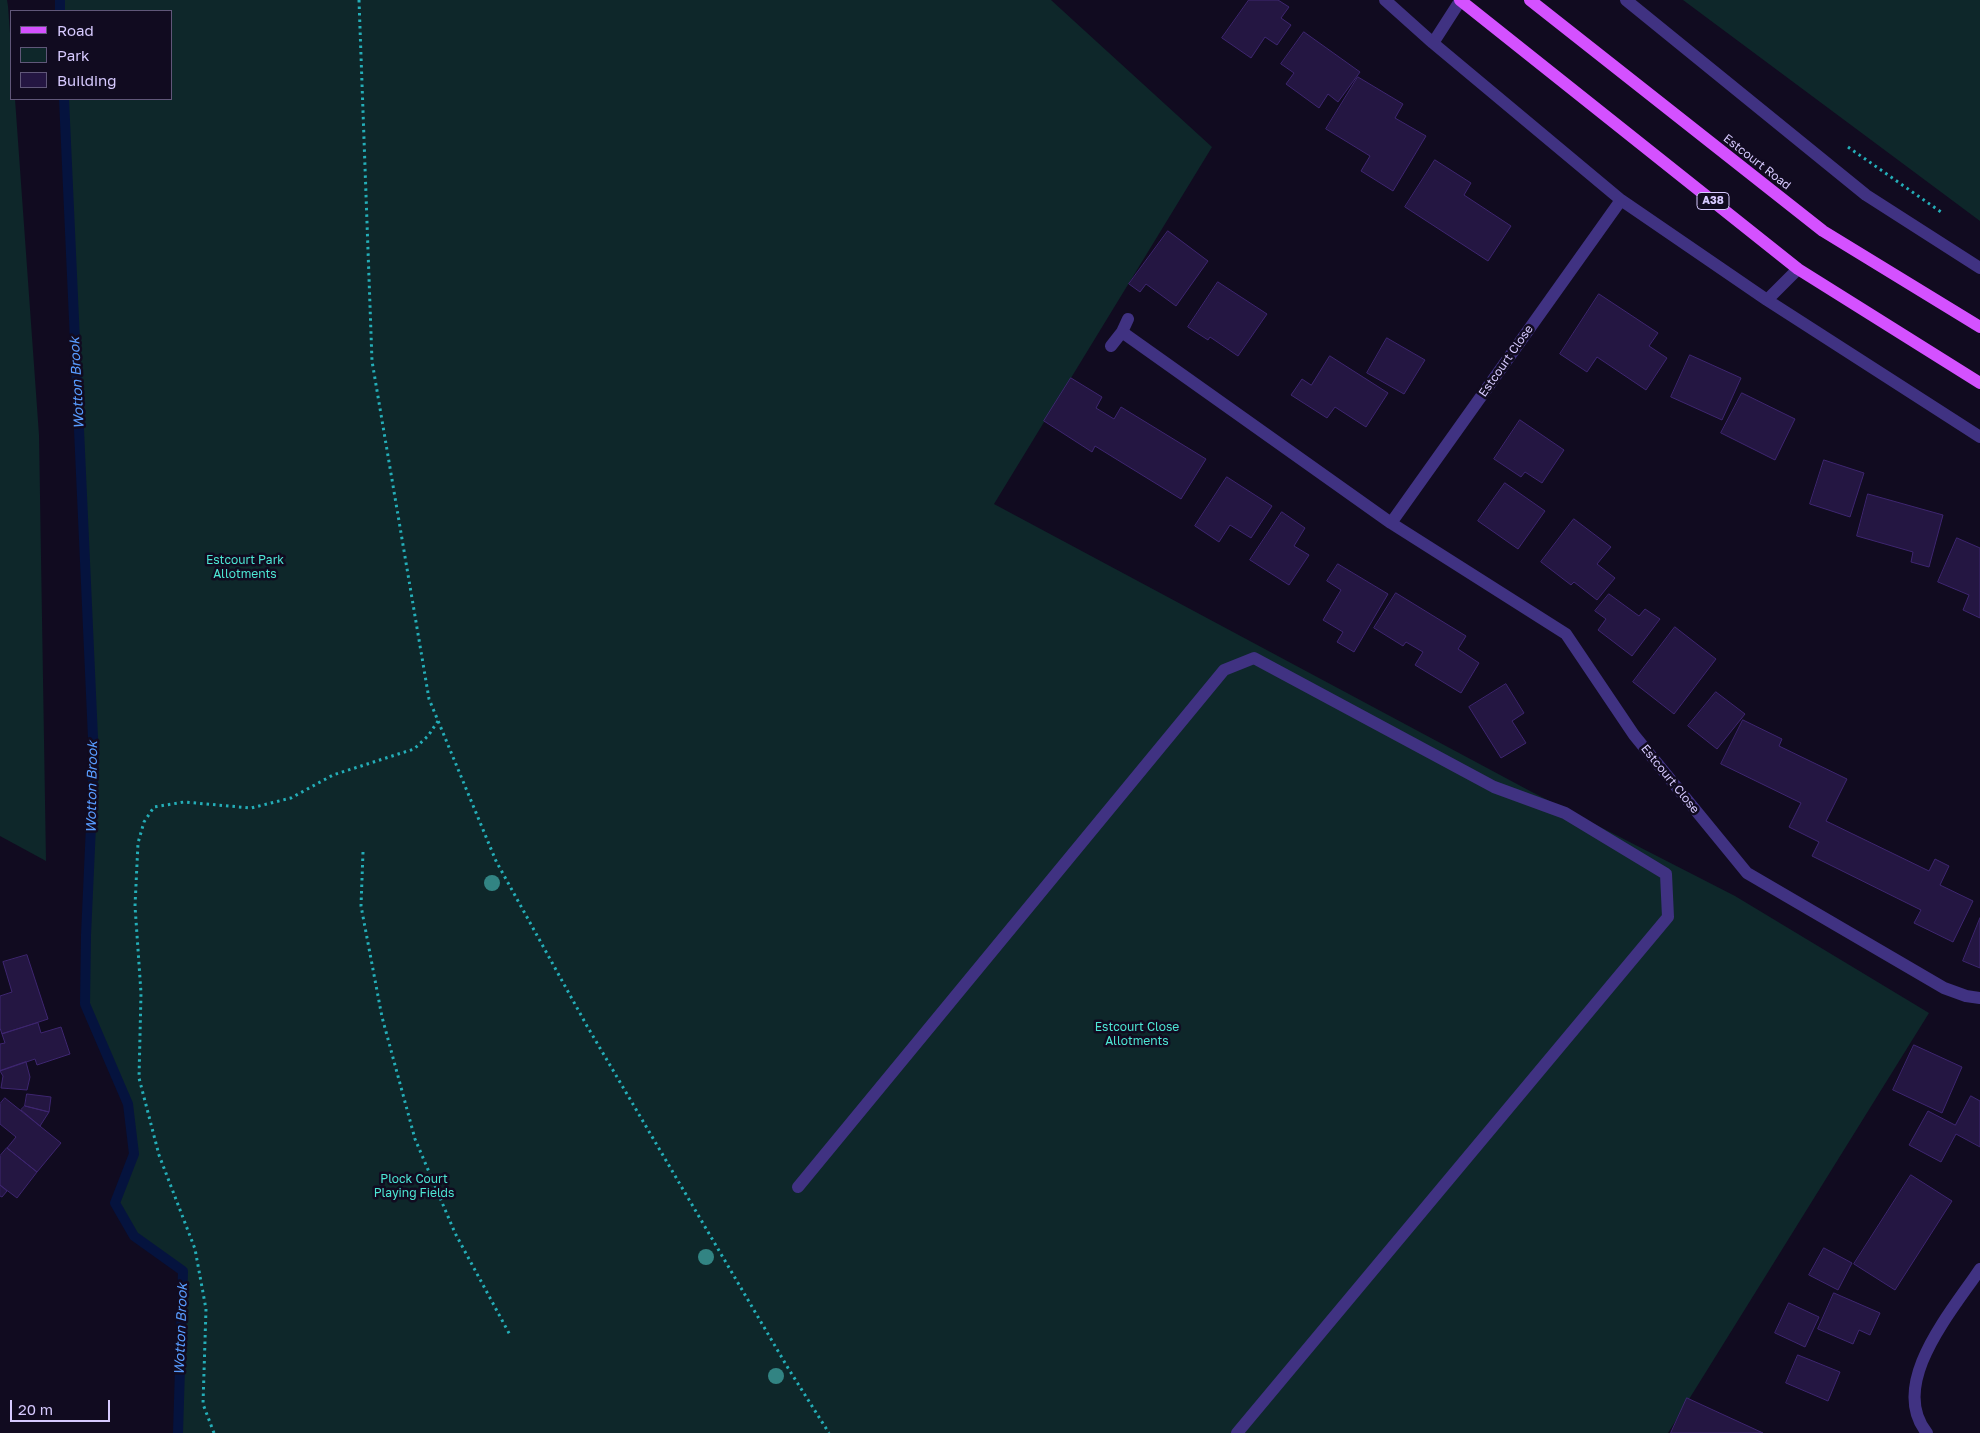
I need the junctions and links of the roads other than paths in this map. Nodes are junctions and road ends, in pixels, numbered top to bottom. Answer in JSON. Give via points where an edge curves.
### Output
{"nodes":[{"id":1,"x":1384,"y":0,"type":"edge"},
{"id":2,"x":1460,"y":0,"type":"edge"},
{"id":3,"x":1530,"y":0,"type":"edge"},
{"id":4,"x":1626,"y":0,"type":"edge"},
{"id":5,"x":1433,"y":43,"type":"junction"},
{"id":6,"x":1621,"y":200,"type":"junction"},
{"id":7,"x":1980,"y":268,"type":"edge"},
{"id":8,"x":1798,"y":269,"type":"junction"},
{"id":9,"x":1767,"y":300,"type":"junction"},
{"id":10,"x":1128,"y":319,"type":"dead end"},
{"id":11,"x":1980,"y":327,"type":"edge"},
{"id":12,"x":1122,"y":332,"type":"junction"},
{"id":13,"x":1111,"y":346,"type":"dead end"},
{"id":14,"x":1980,"y":383,"type":"edge"},
{"id":15,"x":1980,"y":438,"type":"edge"},
{"id":16,"x":1391,"y":523,"type":"junction"},
{"id":17,"x":1980,"y":998,"type":"edge"},
{"id":18,"x":798,"y":1188,"type":"dead end"},
{"id":19,"x":1980,"y":1269,"type":"edge"},
{"id":20,"x":1237,"y":1433,"type":"edge"},
{"id":21,"x":1927,"y":1433,"type":"edge"}],
"edges":[{"from":1,"to":5,"type":"street"},
{"from":2,"to":5,"type":"street"},
{"from":2,"to":8,"type":"main road","number":"A38"},
{"from":3,"to":11,"type":"main road","name":"Estcourt Road","via":[[1823,231]]},
{"from":4,"to":7,"type":"street","via":[[1866,195]]},
{"from":5,"to":6,"type":"street"},
{"from":6,"to":9,"type":"street"},
{"from":6,"to":16,"type":"street","name":"Estcourt Close"},
{"from":8,"to":9,"type":"street"},
{"from":8,"to":14,"type":"main road","number":"A38"},
{"from":9,"to":15,"type":"street"},
{"from":10,"to":12,"type":"street"},
{"from":12,"to":13,"type":"street"},
{"from":12,"to":16,"type":"street","name":"Estcourt Close"},
{"from":16,"to":17,"type":"street","name":"Estcourt Close","via":[[1566,634],[1634,735],[1747,873],[1944,988]]},
{"from":18,"to":20,"type":"street","via":[[1224,670],[1254,658],[1494,787],[1565,813],[1666,874],[1668,917]]},
{"from":19,"to":21,"type":"street","via":[[1922,1362],[1914,1405]]}]}
